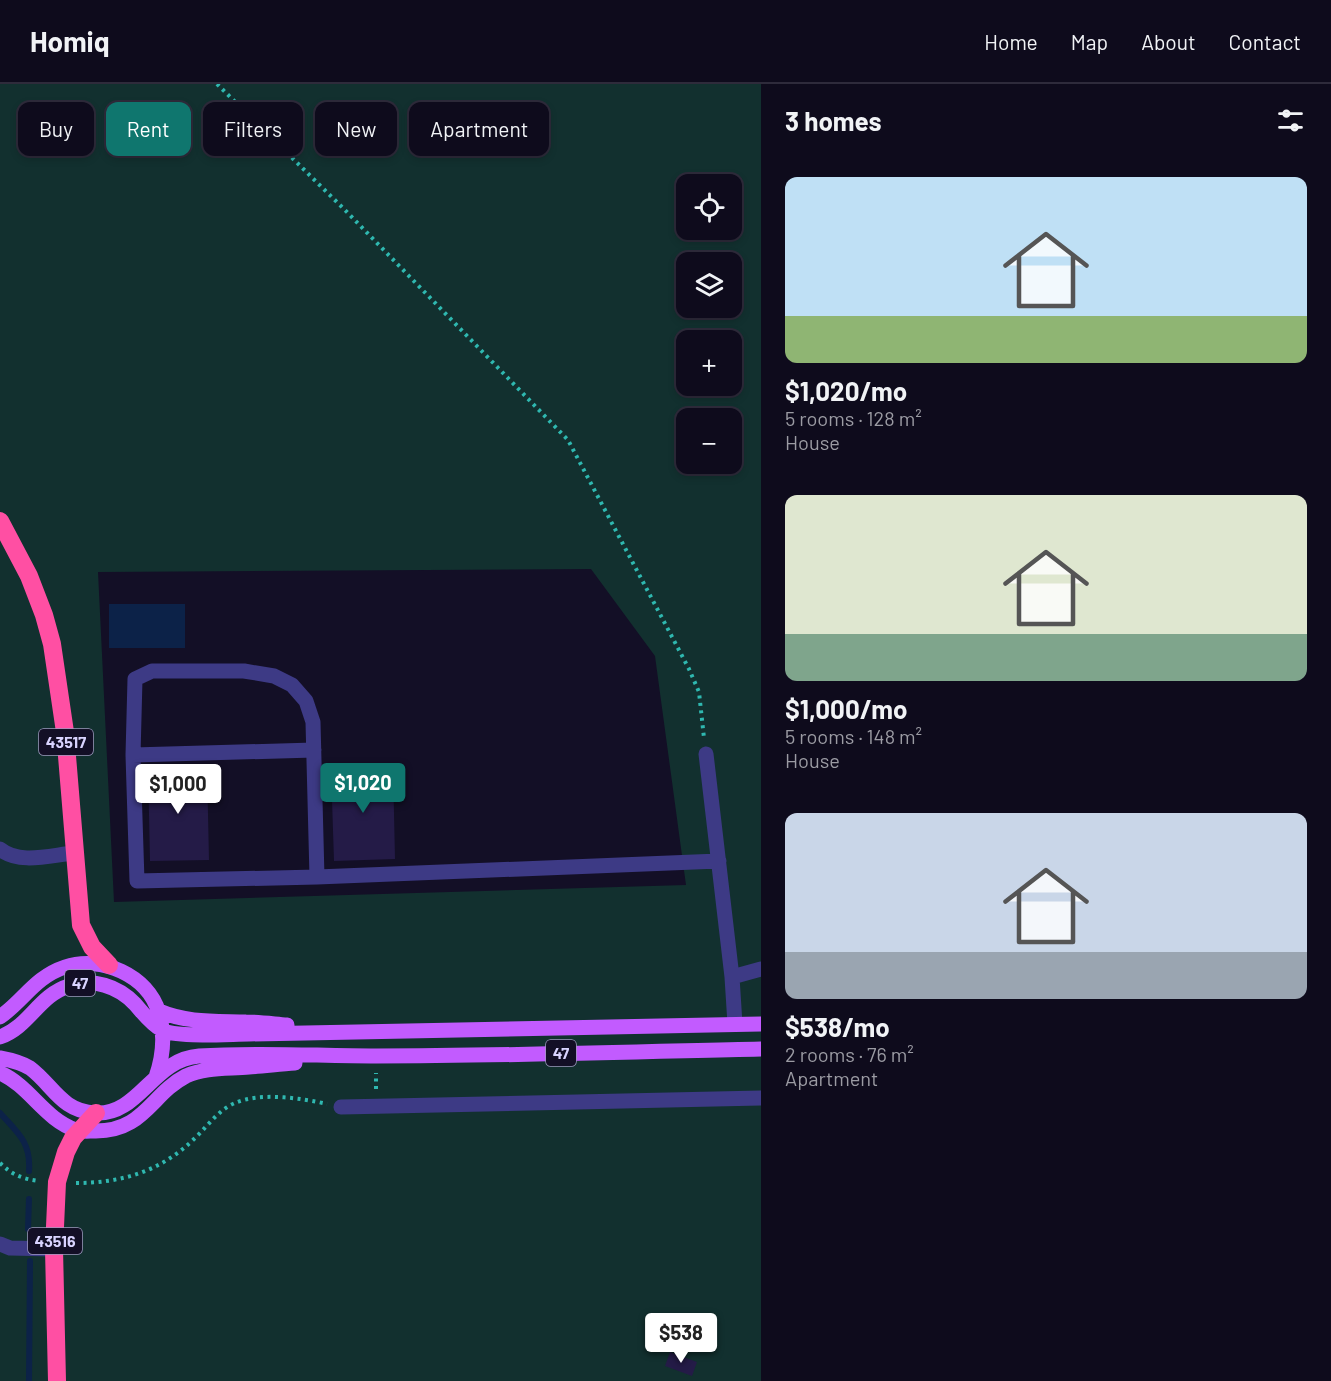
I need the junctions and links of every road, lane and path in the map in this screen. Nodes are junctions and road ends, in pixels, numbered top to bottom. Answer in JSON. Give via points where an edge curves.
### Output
{"nodes":[{"id":1,"x":217,"y":84,"type":"edge"},
{"id":2,"x":0,"y":520,"type":"edge"},
{"id":3,"x":314,"y":750,"type":"junction"},
{"id":4,"x":706,"y":754,"type":"joint"},
{"id":5,"x":133,"y":755,"type":"junction"},
{"id":6,"x":0,"y":849,"type":"edge"},
{"id":7,"x":74,"y":853,"type":"junction"},
{"id":8,"x":719,"y":861,"type":"junction"},
{"id":9,"x":317,"y":877,"type":"junction"},
{"id":10,"x":109,"y":965,"type":"junction"},
{"id":11,"x":761,"y":969,"type":"edge"},
{"id":12,"x":732,"y":977,"type":"junction"},
{"id":13,"x":159,"y":1011,"type":"junction"},
{"id":14,"x":0,"y":1017,"type":"edge"},
{"id":15,"x":735,"y":1024,"type":"junction"},
{"id":16,"x":761,"y":1024,"type":"edge"},
{"id":17,"x":162,"y":1030,"type":"junction"},
{"id":18,"x":359,"y":1031,"type":"junction"},
{"id":19,"x":0,"y":1037,"type":"edge"},
{"id":20,"x":761,"y":1049,"type":"edge"},
{"id":21,"x":368,"y":1056,"type":"junction"},
{"id":22,"x":0,"y":1058,"type":"edge"},
{"id":23,"x":0,"y":1073,"type":"edge"},
{"id":24,"x":156,"y":1077,"type":"junction"},
{"id":25,"x":761,"y":1098,"type":"edge"},
{"id":26,"x":340,"y":1107,"type":"joint"},
{"id":27,"x":376,"y":1108,"type":"junction"},
{"id":28,"x":96,"y":1113,"type":"junction"},
{"id":29,"x":78,"y":1131,"type":"junction"},
{"id":30,"x":0,"y":1163,"type":"edge"},
{"id":31,"x":57,"y":1182,"type":"junction"},
{"id":32,"x":0,"y":1244,"type":"edge"},
{"id":33,"x":54,"y":1249,"type":"junction"},
{"id":34,"x":57,"y":1381,"type":"edge"}],
"edges":[{"from":1,"to":4,"type":"path","via":[[568,440],[690,669],[699,692]]},
{"from":2,"to":7,"type":"highway","number":"43517","via":[[29,576],[52,644],[65,732]]},
{"from":3,"to":5,"type":"street"},
{"from":3,"to":5,"type":"street","via":[[313,722],[306,701],[292,684],[274,676],[244,671],[152,671],[135,679]]},
{"from":3,"to":9,"type":"street"},
{"from":4,"to":8,"type":"street"},
{"from":5,"to":9,"type":"street","via":[[137,881]]},
{"from":6,"to":7,"type":"street","via":[[24,858]]},
{"from":7,"to":10,"type":"highway","number":"43517","via":[[81,926],[99,957]]},
{"from":8,"to":9,"type":"street"},
{"from":8,"to":12,"type":"street"},
{"from":10,"to":13,"type":"main road","number":"47","via":[[138,982]]},
{"from":10,"to":14,"type":"main road","number":"47","via":[[79,963],[50,973]]},
{"from":11,"to":12,"type":"street"},
{"from":12,"to":15,"type":"street"},
{"from":13,"to":17,"type":"main road","number":"47"},
{"from":13,"to":18,"type":"main road","number":"47","via":[[202,1022]]},
{"from":15,"to":16,"type":"main road","number":"47"},
{"from":15,"to":18,"type":"main road","number":"47"},
{"from":17,"to":18,"type":"main road","number":"47","via":[[175,1034]]},
{"from":17,"to":19,"type":"main road","number":"47","via":[[128,996],[101,984],[81,983],[56,991],[14,1031]]},
{"from":17,"to":24,"type":"main road","number":"47"},
{"from":20,"to":21,"type":"main road","number":"47"},
{"from":21,"to":24,"type":"main road","number":"47","via":[[196,1056],[172,1063]]},
{"from":21,"to":27,"type":"path"},
{"from":21,"to":29,"type":"main road","number":"47","via":[[203,1070],[186,1076],[128,1123],[102,1131]]},
{"from":22,"to":28,"type":"main road","via":[[15,1060],[31,1069],[58,1098]]},
{"from":23,"to":29,"type":"main road","via":[[27,1091],[43,1110]]},
{"from":24,"to":28,"type":"main road","number":"47","via":[[124,1106]]},
{"from":25,"to":27,"type":"street"},
{"from":26,"to":27,"type":"street"},
{"from":26,"to":31,"type":"path","via":[[285,1097],[237,1102],[221,1110],[194,1139],[153,1168],[116,1181]]},
{"from":28,"to":29,"type":"highway","number":"43516"},
{"from":29,"to":31,"type":"highway","number":"43516","via":[[66,1152]]},
{"from":30,"to":31,"type":"path","via":[[23,1179]]},
{"from":31,"to":33,"type":"highway","number":"43516"},
{"from":32,"to":33,"type":"street","via":[[10,1248]]},
{"from":33,"to":34,"type":"highway","number":"43516"}]}
